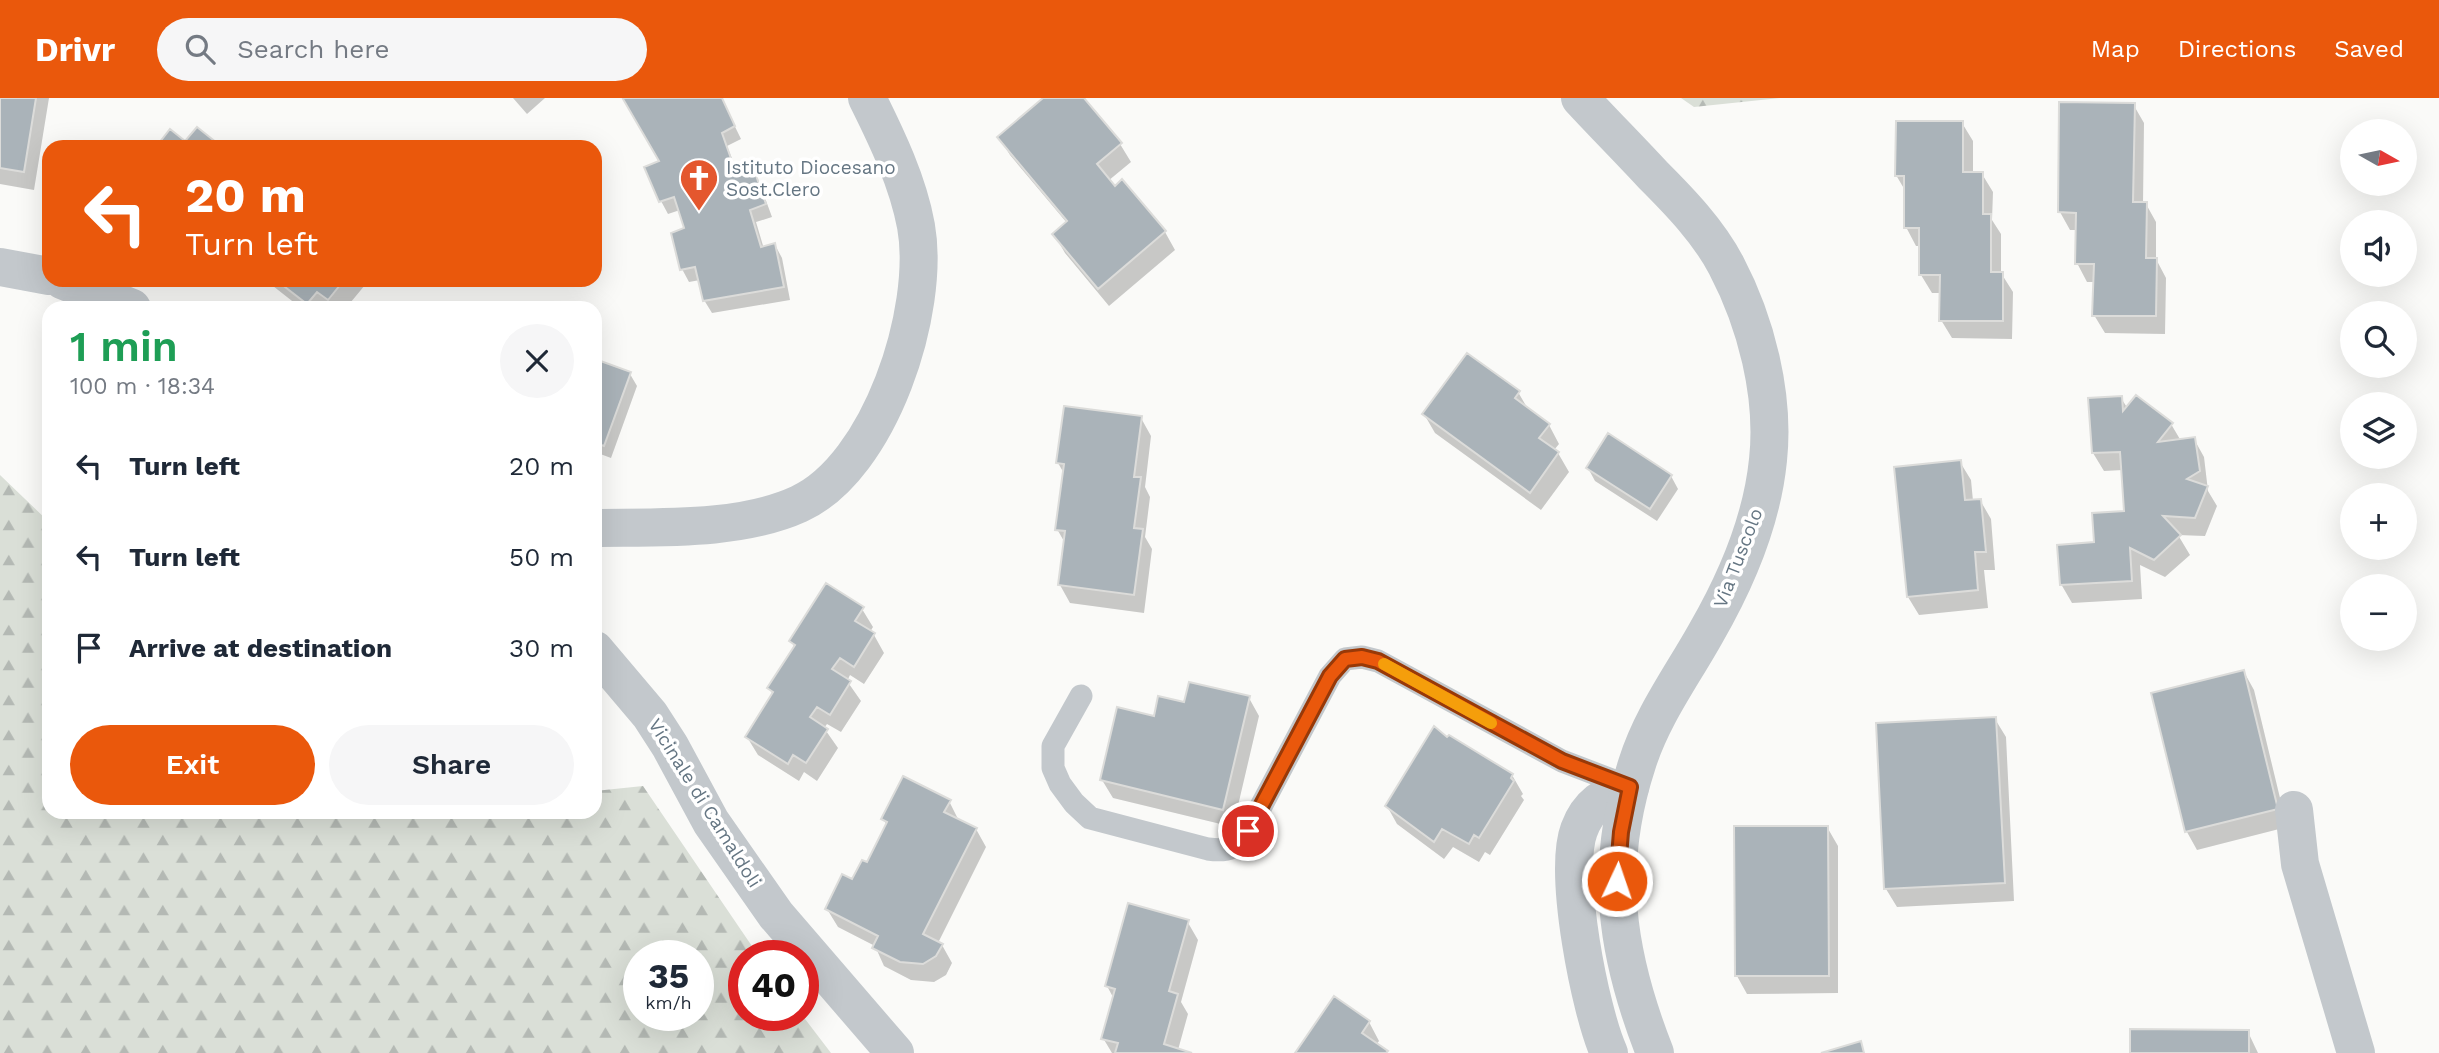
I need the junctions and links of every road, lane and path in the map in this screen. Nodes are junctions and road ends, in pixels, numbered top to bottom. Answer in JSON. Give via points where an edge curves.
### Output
{"nodes":[{"id":1,"x":867,"y":98,"type":"edge"},
{"id":2,"x":1580,"y":98,"type":"edge"},
{"id":3,"x":0,"y":267,"type":"edge"},
{"id":4,"x":42,"y":275,"type":"edge"},
{"id":5,"x":80,"y":287,"type":"edge"},
{"id":6,"x":114,"y":301,"type":"edge"},
{"id":7,"x":602,"y":528,"type":"edge"},
{"id":8,"x":602,"y":658,"type":"edge"},
{"id":9,"x":1081,"y":696,"type":"dead end"},
{"id":10,"x":1630,"y":787,"type":"junction"},
{"id":11,"x":2294,"y":810,"type":"dead end"},
{"id":12,"x":895,"y":1053,"type":"edge"},
{"id":13,"x":1609,"y":1053,"type":"edge"},
{"id":14,"x":1655,"y":1053,"type":"edge"},
{"id":15,"x":2356,"y":1053,"type":"edge"}],
"edges":[{"from":1,"to":7,"type":"street","via":[[902,178],[916,226],[919,260],[907,344],[891,389],[860,447],[822,491],[782,510],[727,523]]},
{"from":2,"to":10,"type":"street","name":"Via Tuscolo","via":[[1686,209],[1726,263],[1760,361],[1769,436],[1763,488],[1748,544],[1722,604],[1654,722]]},
{"from":3,"to":4,"type":"street"},
{"from":5,"to":6,"type":"street"},
{"from":8,"to":12,"type":"street","name":"Vicinale di Camaldoli","via":[[650,715],[711,822],[776,915]]},
{"from":9,"to":10,"type":"lane","via":[[1053,746],[1053,768],[1074,803],[1090,818],[1208,849],[1224,851],[1236,846],[1248,831],[1330,676],[1345,659],[1378,661],[1562,761]]},
{"from":10,"to":13,"type":"street","via":[[1600,798],[1578,831],[1574,851],[1585,964]]},
{"from":10,"to":14,"type":"street","name":"Via Tuscolo","via":[[1621,832],[1617,904],[1627,971]]},
{"from":11,"to":15,"type":"street","via":[[2300,864]]}]}
